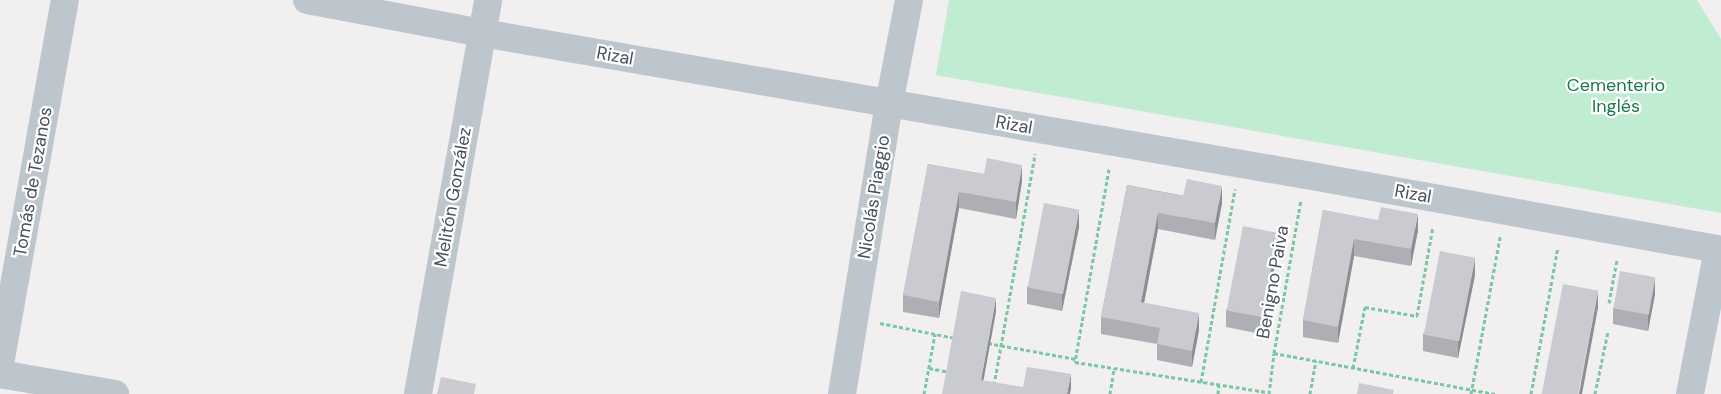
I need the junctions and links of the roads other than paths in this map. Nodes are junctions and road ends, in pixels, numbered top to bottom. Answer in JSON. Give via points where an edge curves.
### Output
{"nodes":[{"id":1,"x":66,"y":0,"type":"edge"},
{"id":2,"x":307,"y":0,"type":"edge"},
{"id":3,"x":488,"y":0,"type":"edge"},
{"id":4,"x":909,"y":0,"type":"edge"},
{"id":5,"x":482,"y":33,"type":"junction"},
{"id":6,"x":889,"y":104,"type":"junction"},
{"id":7,"x":1720,"y":250,"type":"edge"},
{"id":8,"x":0,"y":364,"type":"edge"},
{"id":9,"x":0,"y":374,"type":"edge"},
{"id":10,"x":115,"y":394,"type":"edge"},
{"id":11,"x":418,"y":394,"type":"edge"},
{"id":12,"x":842,"y":394,"type":"edge"},
{"id":13,"x":1690,"y":394,"type":"edge"}],
"edges":[{"from":1,"to":8,"type":"street","name":"Tomás de Tezanos"},
{"from":2,"to":5,"type":"street","name":"Rizal"},
{"from":3,"to":5,"type":"street","name":"Melitón González"},
{"from":4,"to":6,"type":"street","name":"Nicolás Piaggio"},
{"from":5,"to":6,"type":"street","name":"Rizal"},
{"from":5,"to":11,"type":"street","name":"Melitón González"},
{"from":6,"to":7,"type":"street","name":"Rizal"},
{"from":6,"to":12,"type":"street","name":"Nicolás Piaggio"},
{"from":7,"to":13,"type":"street"},
{"from":9,"to":10,"type":"street"}]}
